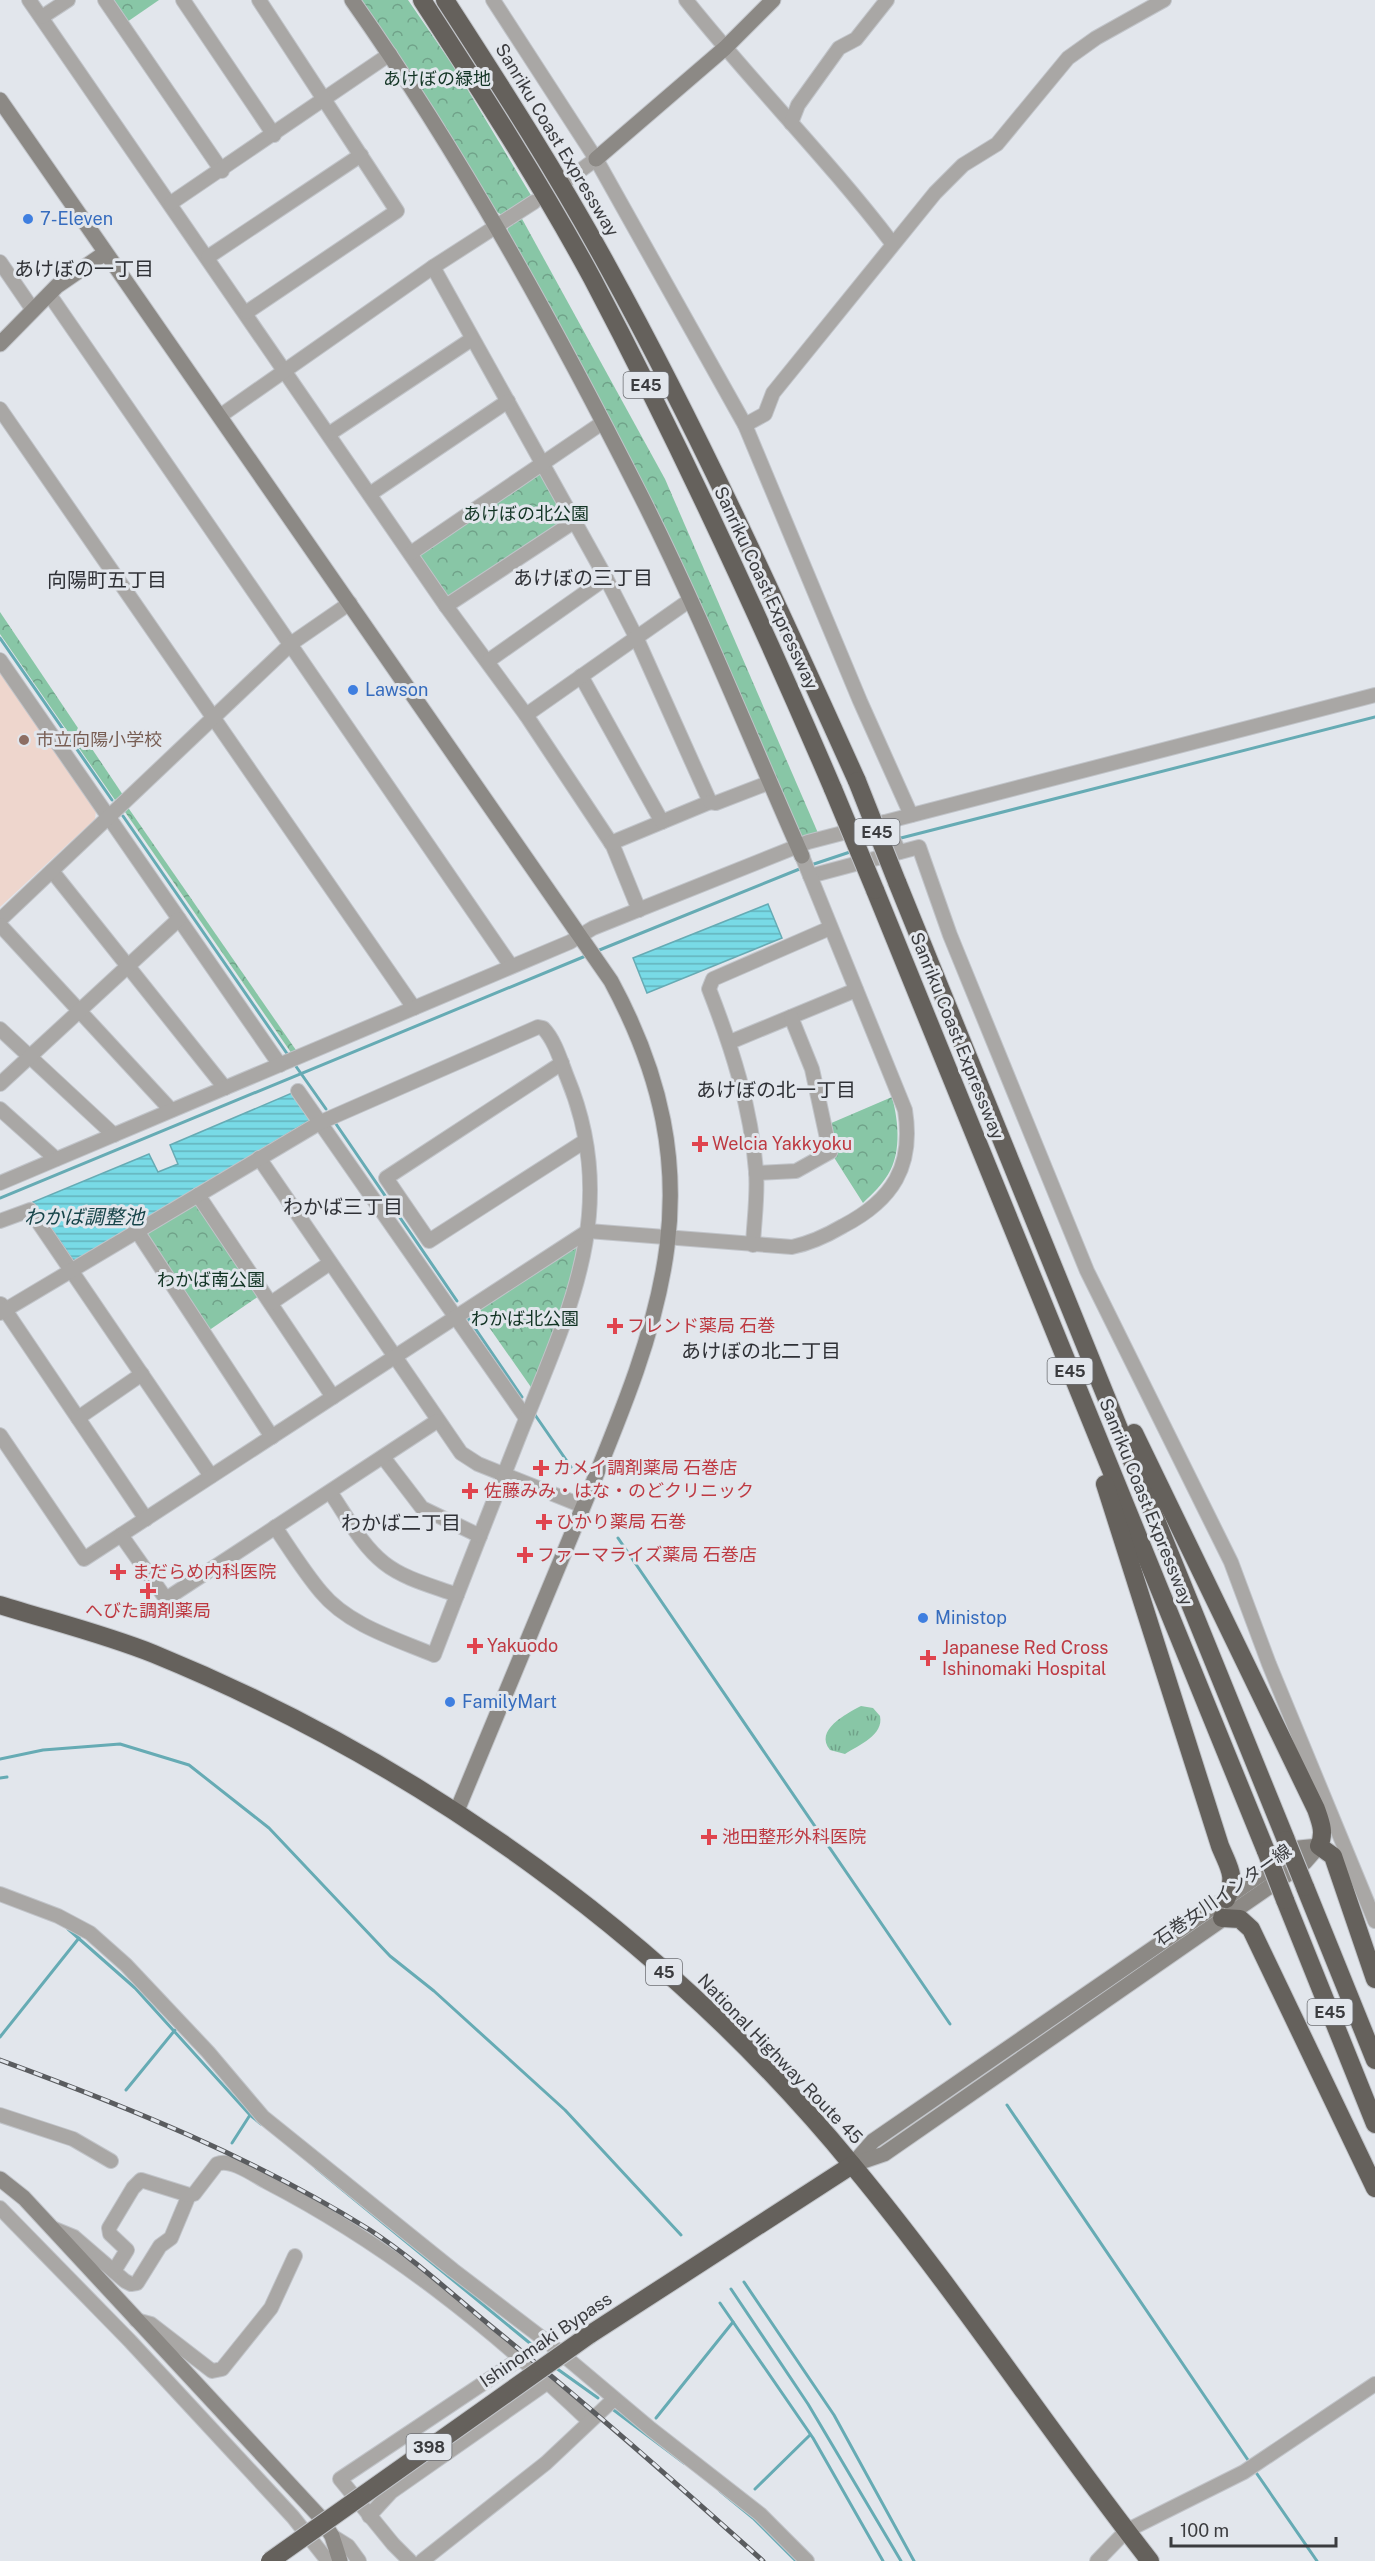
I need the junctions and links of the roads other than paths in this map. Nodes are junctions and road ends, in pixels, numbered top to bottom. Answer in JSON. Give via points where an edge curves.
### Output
{"nodes":[{"id":1,"x":29,"y":0,"type":"edge"},
{"id":2,"x":68,"y":0,"type":"edge"},
{"id":3,"x":105,"y":0,"type":"edge"},
{"id":4,"x":183,"y":0,"type":"edge"},
{"id":5,"x":258,"y":0,"type":"edge"},
{"id":6,"x":352,"y":0,"type":"edge"},
{"id":7,"x":422,"y":0,"type":"edge"},
{"id":8,"x":445,"y":0,"type":"edge"},
{"id":9,"x":493,"y":0,"type":"edge"},
{"id":10,"x":686,"y":0,"type":"edge"},
{"id":11,"x":773,"y":0,"type":"edge"},
{"id":12,"x":887,"y":0,"type":"edge"},
{"id":13,"x":1164,"y":0,"type":"edge"},
{"id":14,"x":42,"y":17,"type":"junction"},
{"id":15,"x":724,"y":48,"type":"junction"},
{"id":16,"x":390,"y":54,"type":"junction"},
{"id":17,"x":0,"y":100,"type":"edge"},
{"id":18,"x":325,"y":100,"type":"junction"},
{"id":19,"x":791,"y":123,"type":"junction"},
{"id":20,"x":274,"y":135,"type":"junction"},
{"id":21,"x":361,"y":155,"type":"junction"},
{"id":22,"x":596,"y":159,"type":"junction"},
{"id":23,"x":222,"y":171,"type":"junction"},
{"id":24,"x":570,"y":178,"type":"dead end"},
{"id":25,"x":534,"y":202,"type":"dead end"},
{"id":26,"x":171,"y":203,"type":"junction"},
{"id":27,"x":496,"y":227,"type":"junction"},
{"id":28,"x":892,"y":243,"type":"junction"},
{"id":29,"x":105,"y":253,"type":"junction"},
{"id":30,"x":208,"y":257,"type":"junction"},
{"id":31,"x":0,"y":262,"type":"edge"},
{"id":32,"x":433,"y":267,"type":"junction"},
{"id":33,"x":49,"y":294,"type":"junction"},
{"id":34,"x":33,"y":310,"type":"junction"},
{"id":35,"x":247,"y":312,"type":"junction"},
{"id":36,"x":472,"y":339,"type":"junction"},
{"id":37,"x":0,"y":344,"type":"edge"},
{"id":38,"x":286,"y":370,"type":"junction"},
{"id":39,"x":508,"y":401,"type":"junction"},
{"id":40,"x":0,"y":409,"type":"edge"},
{"id":41,"x":220,"y":416,"type":"junction"},
{"id":42,"x":602,"y":423,"type":"junction"},
{"id":43,"x":745,"y":425,"type":"junction"},
{"id":44,"x":329,"y":434,"type":"junction"},
{"id":45,"x":543,"y":463,"type":"junction"},
{"id":46,"x":370,"y":494,"type":"junction"},
{"id":47,"x":576,"y":521,"type":"junction"},
{"id":48,"x":411,"y":553,"type":"junction"},
{"id":49,"x":606,"y":578,"type":"junction"},
{"id":50,"x":690,"y":600,"type":"junction"},
{"id":51,"x":350,"y":603,"type":"junction"},
{"id":52,"x":446,"y":606,"type":"junction"},
{"id":53,"x":637,"y":639,"type":"junction"},
{"id":54,"x":292,"y":644,"type":"junction"},
{"id":55,"x":0,"y":660,"type":"edge"},
{"id":56,"x":488,"y":661,"type":"junction"},
{"id":57,"x":581,"y":676,"type":"junction"},
{"id":58,"x":1375,"y":695,"type":"edge"},
{"id":59,"x":526,"y":715,"type":"junction"},
{"id":60,"x":213,"y":717,"type":"junction"},
{"id":61,"x":768,"y":783,"type":"junction"},
{"id":62,"x":710,"y":802,"type":"junction"},
{"id":63,"x":911,"y":815,"type":"junction"},
{"id":64,"x":108,"y":817,"type":"junction"},
{"id":65,"x":662,"y":822,"type":"junction"},
{"id":66,"x":885,"y":822,"type":"junction"},
{"id":67,"x":611,"y":843,"type":"junction"},
{"id":68,"x":899,"y":852,"type":"junction"},
{"id":69,"x":804,"y":862,"type":"junction"},
{"id":70,"x":52,"y":871,"type":"junction"},
{"id":71,"x":639,"y":910,"type":"junction"},
{"id":72,"x":180,"y":919,"type":"junction"},
{"id":73,"x":0,"y":920,"type":"edge"},
{"id":74,"x":0,"y":925,"type":"edge"},
{"id":75,"x":830,"y":928,"type":"junction"},
{"id":76,"x":585,"y":941,"type":"junction"},
{"id":77,"x":128,"y":965,"type":"junction"},
{"id":78,"x":511,"y":966,"type":"junction"},
{"id":79,"x":856,"y":990,"type":"junction"},
{"id":80,"x":414,"y":1008,"type":"junction"},
{"id":81,"x":79,"y":1011,"type":"junction"},
{"id":82,"x":791,"y":1017,"type":"junction"},
{"id":83,"x":0,"y":1029,"type":"edge"},
{"id":84,"x":730,"y":1042,"type":"junction"},
{"id":85,"x":29,"y":1057,"type":"junction"},
{"id":86,"x":562,"y":1063,"type":"junction"},
{"id":87,"x":280,"y":1065,"type":"junction"},
{"id":88,"x":0,"y":1084,"type":"edge"},
{"id":89,"x":225,"y":1088,"type":"junction"},
{"id":90,"x":298,"y":1091,"type":"dead end"},
{"id":91,"x":0,"y":1109,"type":"edge"},
{"id":92,"x":171,"y":1110,"type":"junction"},
{"id":93,"x":321,"y":1122,"type":"junction"},
{"id":94,"x":114,"y":1135,"type":"junction"},
{"id":95,"x":585,"y":1141,"type":"junction"},
{"id":96,"x":259,"y":1158,"type":"junction"},
{"id":97,"x":56,"y":1159,"type":"junction"},
{"id":98,"x":756,"y":1173,"type":"junction"},
{"id":99,"x":0,"y":1183,"type":"edge"},
{"id":100,"x":198,"y":1195,"type":"junction"},
{"id":101,"x":1031,"y":1211,"type":"junction"},
{"id":102,"x":0,"y":1221,"type":"edge"},
{"id":103,"x":137,"y":1231,"type":"junction"},
{"id":104,"x":588,"y":1232,"type":"junction"},
{"id":105,"x":670,"y":1237,"type":"junction"},
{"id":106,"x":753,"y":1245,"type":"junction"},
{"id":107,"x":330,"y":1263,"type":"junction"},
{"id":108,"x":72,"y":1270,"type":"junction"},
{"id":109,"x":271,"y":1303,"type":"junction"},
{"id":110,"x":2,"y":1309,"type":"edge"},
{"id":111,"x":455,"y":1317,"type":"junction"},
{"id":112,"x":394,"y":1356,"type":"junction"},
{"id":113,"x":1068,"y":1366,"type":"junction"},
{"id":114,"x":142,"y":1374,"type":"junction"},
{"id":115,"x":333,"y":1397,"type":"junction"},
{"id":116,"x":78,"y":1418,"type":"junction"},
{"id":117,"x":526,"y":1418,"type":"junction"},
{"id":118,"x":437,"y":1421,"type":"junction"},
{"id":119,"x":0,"y":1435,"type":"edge"},
{"id":120,"x":272,"y":1437,"type":"junction"},
{"id":121,"x":383,"y":1457,"type":"junction"},
{"id":122,"x":504,"y":1475,"type":"junction"},
{"id":123,"x":211,"y":1476,"type":"junction"},
{"id":124,"x":330,"y":1492,"type":"junction"},
{"id":125,"x":583,"y":1506,"type":"junction"},
{"id":126,"x":146,"y":1519,"type":"junction"},
{"id":127,"x":275,"y":1527,"type":"junction"},
{"id":128,"x":121,"y":1535,"type":"junction"},
{"id":129,"x":480,"y":1536,"type":"junction"},
{"id":130,"x":457,"y":1595,"type":"junction"},
{"id":131,"x":0,"y":1605,"type":"edge"},
{"id":132,"x":456,"y":1813,"type":"junction"},
{"id":133,"x":1319,"y":1846,"type":"junction"},
{"id":134,"x":0,"y":1894,"type":"edge"},
{"id":135,"x":1226,"y":1899,"type":"junction"},
{"id":136,"x":1222,"y":1918,"type":"junction"},
{"id":137,"x":1375,"y":1921,"type":"edge"},
{"id":138,"x":1375,"y":1978,"type":"edge"},
{"id":139,"x":1375,"y":2060,"type":"edge"},
{"id":140,"x":0,"y":2115,"type":"edge"},
{"id":141,"x":1375,"y":2124,"type":"edge"},
{"id":142,"x":111,"y":2161,"type":"dead end"},
{"id":143,"x":852,"y":2165,"type":"junction"},
{"id":144,"x":0,"y":2179,"type":"edge"},
{"id":145,"x":1375,"y":2188,"type":"edge"},
{"id":146,"x":189,"y":2195,"type":"junction"},
{"id":147,"x":0,"y":2208,"type":"edge"},
{"id":148,"x":52,"y":2228,"type":"junction"},
{"id":149,"x":295,"y":2256,"type":"dead end"},
{"id":150,"x":114,"y":2271,"type":"junction"},
{"id":151,"x":136,"y":2320,"type":"junction"},
{"id":152,"x":520,"y":2358,"type":"junction"},
{"id":153,"x":549,"y":2382,"type":"junction"},
{"id":154,"x":1375,"y":2384,"type":"edge"},
{"id":155,"x":614,"y":2399,"type":"junction"},
{"id":156,"x":589,"y":2421,"type":"junction"},
{"id":157,"x":369,"y":2516,"type":"junction"},
{"id":158,"x":1126,"y":2531,"type":"junction"},
{"id":159,"x":332,"y":2536,"type":"junction"},
{"id":160,"x":270,"y":2561,"type":"edge"},
{"id":161,"x":328,"y":2561,"type":"edge"},
{"id":162,"x":340,"y":2561,"type":"edge"},
{"id":163,"x":359,"y":2561,"type":"edge"},
{"id":164,"x":410,"y":2561,"type":"edge"},
{"id":165,"x":422,"y":2561,"type":"edge"},
{"id":166,"x":807,"y":2561,"type":"edge"},
{"id":167,"x":1097,"y":2561,"type":"edge"},
{"id":168,"x":1150,"y":2561,"type":"edge"}],
"edges":[{"from":1,"to":14,"type":"street"},
{"from":2,"to":14,"type":"street"},
{"from":3,"to":23,"type":"street"},
{"from":4,"to":20,"type":"street"},
{"from":5,"to":18,"type":"street"},
{"from":6,"to":16,"type":"street"},
{"from":7,"to":113,"type":"highway","name":"Sanriku Coast Expressway","number":"E45","bridge":true,"via":[[542,189],[602,297],[740,578],[833,789]]},
{"from":8,"to":101,"type":"highway","name":"Sanriku Coast Expressway","number":"E45","bridge":true,"via":[[556,175],[646,339],[764,577],[856,781]]},
{"from":9,"to":22,"type":"street"},
{"from":10,"to":15,"type":"street"},
{"from":11,"to":15,"type":"street"},
{"from":12,"to":19,"type":"street","via":[[856,39],[839,48],[798,105]]},
{"from":13,"to":28,"type":"street","via":[[1068,58],[997,144],[963,165]]},
{"from":14,"to":26,"type":"street"},
{"from":15,"to":19,"type":"street"},
{"from":15,"to":22,"type":"street"},
{"from":16,"to":18,"type":"street"},
{"from":16,"to":27,"type":"street"},
{"from":17,"to":29,"type":"street"},
{"from":18,"to":20,"type":"street"},
{"from":18,"to":21,"type":"street"},
{"from":19,"to":28,"type":"street"},
{"from":20,"to":23,"type":"street"},
{"from":21,"to":30,"type":"street"},
{"from":21,"to":35,"type":"street","via":[[397,211]]},
{"from":22,"to":24,"type":"street"},
{"from":22,"to":43,"type":"street"},
{"from":23,"to":26,"type":"street"},
{"from":25,"to":27,"type":"street"},
{"from":26,"to":30,"type":"street"},
{"from":27,"to":32,"type":"street"},
{"from":27,"to":42,"type":"street"},
{"from":28,"to":43,"type":"street","via":[[773,393],[765,414]]},
{"from":29,"to":33,"type":"street"},
{"from":29,"to":41,"type":"street"},
{"from":30,"to":35,"type":"street"},
{"from":31,"to":34,"type":"street"},
{"from":32,"to":36,"type":"street"},
{"from":32,"to":38,"type":"street"},
{"from":33,"to":34,"type":"street"},
{"from":33,"to":54,"type":"street"},
{"from":34,"to":37,"type":"street"},
{"from":35,"to":38,"type":"street"},
{"from":36,"to":39,"type":"street"},
{"from":36,"to":44,"type":"street"},
{"from":38,"to":41,"type":"street"},
{"from":38,"to":44,"type":"street"},
{"from":39,"to":45,"type":"street"},
{"from":39,"to":46,"type":"street"},
{"from":40,"to":60,"type":"street"},
{"from":41,"to":51,"type":"street"},
{"from":42,"to":45,"type":"street"},
{"from":42,"to":50,"type":"street"},
{"from":43,"to":63,"type":"street"},
{"from":44,"to":46,"type":"street"},
{"from":45,"to":47,"type":"street"},
{"from":45,"to":48,"type":"street"},
{"from":46,"to":48,"type":"street"},
{"from":47,"to":49,"type":"street"},
{"from":47,"to":52,"type":"street"},
{"from":48,"to":52,"type":"street"},
{"from":49,"to":53,"type":"street"},
{"from":49,"to":56,"type":"street"},
{"from":50,"to":53,"type":"street"},
{"from":50,"to":61,"type":"street"},
{"from":51,"to":54,"type":"street"},
{"from":51,"to":76,"type":"street"},
{"from":52,"to":56,"type":"street"},
{"from":53,"to":57,"type":"street"},
{"from":53,"to":62,"type":"street"},
{"from":54,"to":60,"type":"street"},
{"from":54,"to":78,"type":"street"},
{"from":55,"to":64,"type":"street"},
{"from":56,"to":59,"type":"street"},
{"from":57,"to":59,"type":"street"},
{"from":57,"to":65,"type":"street"},
{"from":58,"to":63,"type":"street"},
{"from":59,"to":67,"type":"street"},
{"from":60,"to":64,"type":"street"},
{"from":60,"to":80,"type":"street"},
{"from":61,"to":62,"type":"street","via":[[716,804]]},
{"from":61,"to":69,"type":"street"},
{"from":62,"to":65,"type":"street"},
{"from":63,"to":66,"type":"street"},
{"from":64,"to":70,"type":"street"},
{"from":64,"to":72,"type":"street"},
{"from":65,"to":67,"type":"street"},
{"from":66,"to":68,"type":"street"},
{"from":66,"to":69,"type":"street"},
{"from":67,"to":71,"type":"street"},
{"from":68,"to":69,"type":"street"},
{"from":68,"to":137,"type":"street","via":[[919,847],[950,935],[1088,1270],[1231,1562]]},
{"from":69,"to":71,"type":"street"},
{"from":69,"to":75,"type":"street"},
{"from":70,"to":73,"type":"street"},
{"from":70,"to":77,"type":"street"},
{"from":71,"to":76,"type":"street"},
{"from":72,"to":77,"type":"street"},
{"from":72,"to":87,"type":"street"},
{"from":74,"to":81,"type":"street"},
{"from":75,"to":79,"type":"street"},
{"from":75,"to":84,"type":"street","via":[[713,980],[709,989]]},
{"from":76,"to":78,"type":"street"},
{"from":76,"to":105,"type":"street","via":[[634,1024],[660,1100],[670,1180]]},
{"from":77,"to":81,"type":"street"},
{"from":77,"to":89,"type":"street"},
{"from":78,"to":80,"type":"street"},
{"from":79,"to":82,"type":"street"},
{"from":79,"to":106,"type":"street","via":[[906,1110],[909,1130],[902,1170],[889,1192],[872,1209],[812,1243],[792,1247]]},
{"from":80,"to":87,"type":"street"},
{"from":81,"to":85,"type":"street"},
{"from":81,"to":92,"type":"street"},
{"from":82,"to":84,"type":"street"},
{"from":82,"to":98,"type":"street","via":[[812,1069],[830,1152],[796,1171]]},
{"from":83,"to":85,"type":"street"},
{"from":84,"to":98,"type":"street","via":[[747,1105]]},
{"from":85,"to":88,"type":"street"},
{"from":85,"to":94,"type":"street"},
{"from":86,"to":93,"type":"street","via":[[546,1030],[538,1027]]},
{"from":86,"to":95,"type":"street"},
{"from":86,"to":95,"type":"street","via":[[386,1178],[429,1241]]},
{"from":87,"to":89,"type":"street"},
{"from":89,"to":92,"type":"street"},
{"from":90,"to":93,"type":"street"},
{"from":91,"to":97,"type":"street"},
{"from":92,"to":94,"type":"street"},
{"from":93,"to":96,"type":"street"},
{"from":93,"to":111,"type":"street"},
{"from":94,"to":97,"type":"street"},
{"from":95,"to":104,"type":"street","via":[[591,1197]]},
{"from":96,"to":100,"type":"street"},
{"from":96,"to":107,"type":"street"},
{"from":97,"to":99,"type":"street"},
{"from":98,"to":106,"type":"street"},
{"from":100,"to":103,"type":"street"},
{"from":100,"to":109,"type":"street"},
{"from":101,"to":133,"type":"highway","via":[[1164,1500],[1316,1809],[1323,1838]]},
{"from":101,"to":139,"type":"highway","name":"Sanriku Coast Expressway","number":"E45","bridge":true},
{"from":102,"to":108,"type":"street","via":[[30,1210]]},
{"from":103,"to":108,"type":"street"},
{"from":103,"to":120,"type":"street"},
{"from":104,"to":105,"type":"street"},
{"from":104,"to":111,"type":"street"},
{"from":104,"to":117,"type":"street","via":[[578,1286]]},
{"from":105,"to":106,"type":"street"},
{"from":105,"to":125,"type":"street","via":[[662,1288],[647,1341]]},
{"from":107,"to":109,"type":"street"},
{"from":107,"to":112,"type":"street"},
{"from":108,"to":110,"type":"street"},
{"from":108,"to":114,"type":"street"},
{"from":109,"to":115,"type":"street"},
{"from":110,"to":116,"type":"street"},
{"from":111,"to":112,"type":"street"},
{"from":111,"to":117,"type":"street"},
{"from":112,"to":115,"type":"street"},
{"from":112,"to":118,"type":"street"},
{"from":113,"to":135,"type":"highway","via":[[1232,1874],[1233,1885]]},
{"from":113,"to":141,"type":"highway","name":"Sanriku Coast Expressway","number":"E45","bridge":true},
{"from":114,"to":116,"type":"street"},
{"from":114,"to":123,"type":"street"},
{"from":115,"to":120,"type":"street"},
{"from":116,"to":126,"type":"street"},
{"from":117,"to":122,"type":"street"},
{"from":118,"to":121,"type":"street"},
{"from":118,"to":122,"type":"street","via":[[461,1454]]},
{"from":119,"to":128,"type":"street","via":[[84,1559]]},
{"from":120,"to":123,"type":"street"},
{"from":121,"to":124,"type":"street"},
{"from":121,"to":129,"type":"street","via":[[422,1508]]},
{"from":122,"to":125,"type":"street"},
{"from":122,"to":129,"type":"street"},
{"from":123,"to":126,"type":"street"},
{"from":124,"to":127,"type":"street"},
{"from":124,"to":130,"type":"street","via":[[384,1563]]},
{"from":125,"to":132,"type":"street"},
{"from":126,"to":128,"type":"street"},
{"from":127,"to":128,"type":"street","via":[[166,1599]]},
{"from":127,"to":130,"type":"street","via":[[321,1593],[337,1608],[375,1630],[434,1654]]},
{"from":129,"to":130,"type":"street"},
{"from":131,"to":132,"type":"highway","name":"National Highway Route 45","number":"45","via":[[150,1653],[271,1706],[386,1768]]},
{"from":132,"to":143,"type":"highway","name":"National Highway Route 45","number":"45","via":[[590,1909],[683,1988]]},
{"from":133,"to":135,"type":"street","name":"石巻女川インター線","via":[[1299,1848]]},
{"from":133,"to":136,"type":"street","name":"石巻女川インター線","via":[[1305,1862]]},
{"from":133,"to":138,"type":"highway","via":[[1333,1856]]},
{"from":134,"to":155,"type":"street","via":[[90,1933],[126,1965],[208,2052],[263,2117],[550,2343]]},
{"from":135,"to":143,"type":"street","name":"石巻女川インター線","via":[[873,2141]]},
{"from":136,"to":143,"type":"street","name":"石巻女川インター線","via":[[884,2154]]},
{"from":136,"to":145,"type":"highway","via":[[1240,1919],[1251,1929]]},
{"from":140,"to":142,"type":"street","via":[[73,2139]]},
{"from":143,"to":158,"type":"highway","name":"National Highway Route 45","number":"45"},
{"from":143,"to":160,"type":"highway","name":"Ishinomaki Bypass","number":"398","bridge":true,"via":[[589,2335]]},
{"from":144,"to":148,"type":"street"},
{"from":146,"to":150,"type":"street","via":[[171,2238],[160,2246],[137,2283],[131,2284]]},
{"from":146,"to":150,"type":"street","via":[[141,2180],[133,2188],[109,2228],[110,2234],[127,2250]]},
{"from":146,"to":152,"type":"street","via":[[222,2162],[248,2171],[371,2242],[441,2291]]},
{"from":147,"to":161,"type":"street","via":[[130,2341],[293,2517]]},
{"from":148,"to":150,"type":"street","via":[[74,2237]]},
{"from":148,"to":151,"type":"street"},
{"from":149,"to":151,"type":"street","via":[[271,2308],[222,2369],[212,2371],[151,2324]]},
{"from":151,"to":159,"type":"street","via":[[320,2517]]},
{"from":152,"to":153,"type":"street"},
{"from":152,"to":157,"type":"street","via":[[340,2479]]},
{"from":153,"to":156,"type":"street"},
{"from":153,"to":157,"type":"street","via":[[391,2492]]},
{"from":154,"to":158,"type":"street","via":[[1252,2466]]},
{"from":155,"to":156,"type":"street"},
{"from":155,"to":166,"type":"street","via":[[760,2514]]},
{"from":156,"to":165,"type":"street","via":[[546,2463]]},
{"from":157,"to":164,"type":"street"},
{"from":158,"to":167,"type":"street"},
{"from":158,"to":168,"type":"highway","name":"National Highway Route 45","number":"45"},
{"from":159,"to":162,"type":"street"},
{"from":159,"to":163,"type":"street","via":[[348,2546]]}]}
